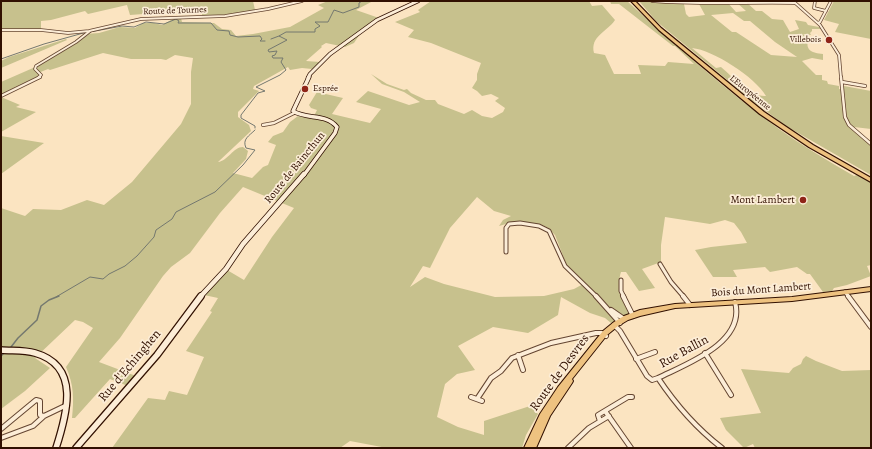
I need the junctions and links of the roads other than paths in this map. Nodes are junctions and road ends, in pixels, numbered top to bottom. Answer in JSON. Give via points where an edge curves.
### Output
{"nodes":[{"id":1,"x":302,"y":1,"type":"edge"},
{"id":2,"x":418,"y":1,"type":"edge"},
{"id":3,"x":629,"y":1,"type":"edge"},
{"id":4,"x":635,"y":1,"type":"edge"},
{"id":5,"x":653,"y":1,"type":"edge"},
{"id":6,"x":815,"y":1,"type":"edge"},
{"id":7,"x":831,"y":1,"type":"edge"},
{"id":8,"x":794,"y":2,"type":"edge"},
{"id":9,"x":826,"y":11,"type":"junction"},
{"id":10,"x":818,"y":23,"type":"junction"},
{"id":11,"x":660,"y":29,"type":"junction"},
{"id":12,"x":1,"y":30,"type":"edge"},
{"id":13,"x":90,"y":31,"type":"junction"},
{"id":14,"x":842,"y":82,"type":"junction"},
{"id":15,"x":865,"y":86,"type":"dead end"},
{"id":16,"x":1,"y":96,"type":"edge"},
{"id":17,"x":747,"y":102,"type":"junction"},
{"id":18,"x":294,"y":113,"type":"junction"},
{"id":19,"x":263,"y":125,"type":"dead end"},
{"id":20,"x":871,"y":144,"type":"edge"},
{"id":21,"x":871,"y":178,"type":"edge"},
{"id":22,"x":871,"y":184,"type":"edge"},
{"id":23,"x":506,"y":252,"type":"dead end"},
{"id":24,"x":660,"y":264,"type":"dead end"},
{"id":25,"x":621,"y":280,"type":"dead end"},
{"id":26,"x":871,"y":289,"type":"edge"},
{"id":27,"x":845,"y":292,"type":"junction"},
{"id":28,"x":200,"y":297,"type":"joint"},
{"id":29,"x":735,"y":302,"type":"junction"},
{"id":30,"x":690,"y":305,"type":"junction"},
{"id":31,"x":634,"y":316,"type":"junction"},
{"id":32,"x":620,"y":323,"type":"junction"},
{"id":33,"x":871,"y":327,"type":"edge"},
{"id":34,"x":605,"y":335,"type":"junction"},
{"id":35,"x":1,"y":350,"type":"edge"},
{"id":36,"x":655,"y":352,"type":"dead end"},
{"id":37,"x":705,"y":353,"type":"junction"},
{"id":38,"x":518,"y":355,"type":"junction"},
{"id":39,"x":636,"y":359,"type":"junction"},
{"id":40,"x":523,"y":370,"type":"dead end"},
{"id":41,"x":658,"y":378,"type":"junction"},
{"id":42,"x":731,"y":396,"type":"dead end"},
{"id":43,"x":471,"y":397,"type":"dead end"},
{"id":44,"x":632,"y":397,"type":"dead end"},
{"id":45,"x":477,"y":399,"type":"junction"},
{"id":46,"x":482,"y":401,"type":"dead end"},
{"id":47,"x":68,"y":404,"type":"junction"},
{"id":48,"x":605,"y":410,"type":"junction"},
{"id":49,"x":44,"y":416,"type":"junction"},
{"id":50,"x":609,"y":416,"type":"junction"},
{"id":51,"x":600,"y":421,"type":"junction"},
{"id":52,"x":541,"y":422,"type":"junction"},
{"id":53,"x":1,"y":429,"type":"edge"},
{"id":54,"x":1,"y":438,"type":"edge"},
{"id":55,"x":56,"y":448,"type":"edge"},
{"id":56,"x":76,"y":448,"type":"edge"},
{"id":57,"x":528,"y":448,"type":"edge"},
{"id":58,"x":532,"y":448,"type":"edge"},
{"id":59,"x":568,"y":448,"type":"edge"},
{"id":60,"x":631,"y":448,"type":"edge"},
{"id":61,"x":722,"y":448,"type":"edge"}],
"edges":[{"from":1,"to":13,"type":"street","name":"Route de Tournes","via":[[223,16],[140,19]]},
{"from":2,"to":18,"type":"street","via":[[374,22],[317,66],[308,77],[293,109]]},
{"from":3,"to":11,"type":"highway"},
{"from":4,"to":11,"type":"highway","name":"L'Européenne"},
{"from":4,"to":21,"type":"highway","name":"L'Européenne","via":[[648,16],[767,115]]},
{"from":5,"to":8,"type":"street","via":[[689,4]]},
{"from":6,"to":9,"type":"street","via":[[814,8]]},
{"from":7,"to":9,"type":"street"},
{"from":8,"to":10,"type":"street"},
{"from":9,"to":10,"type":"street"},
{"from":10,"to":14,"type":"street","via":[[839,55]]},
{"from":11,"to":17,"type":"highway","name":"L'Européenne"},
{"from":12,"to":13,"type":"street","name":"Route de Tournes","via":[[66,33]]},
{"from":13,"to":16,"type":"street","via":[[36,66],[35,69],[41,75],[39,78]]},
{"from":14,"to":15,"type":"street"},
{"from":14,"to":20,"type":"street","via":[[845,119]]},
{"from":17,"to":21,"type":"highway","name":"L'Européenne","via":[[795,137]]},
{"from":17,"to":22,"type":"highway","via":[[793,137]]},
{"from":18,"to":19,"type":"street","via":[[274,123]]},
{"from":18,"to":28,"type":"street","name":"Route de Baincthun","via":[[331,121],[337,130],[297,184]]},
{"from":23,"to":32,"type":"street","via":[[506,228],[509,224],[546,229],[552,236],[565,266]]},
{"from":24,"to":30,"type":"street"},
{"from":25,"to":31,"type":"street","via":[[622,293]]},
{"from":26,"to":27,"type":"main road","name":"Bois du Mont Lambert"},
{"from":27,"to":29,"type":"main road","name":"Bois du Mont Lambert","via":[[795,299]]},
{"from":27,"to":33,"type":"street"},
{"from":28,"to":56,"type":"street","name":"Rue d'Echinghen","via":[[154,358]]},
{"from":29,"to":30,"type":"main road","name":"Bois du Mont Lambert"},
{"from":29,"to":37,"type":"street","name":"Rue Ballin","via":[[736,312],[730,333]]},
{"from":30,"to":31,"type":"main road","name":"Bois du Mont Lambert","via":[[673,306]]},
{"from":31,"to":32,"type":"main road","name":"Bois du Mont Lambert"},
{"from":32,"to":34,"type":"main road","name":"Bois du Mont Lambert"},
{"from":32,"to":39,"type":"street"},
{"from":34,"to":38,"type":"street","via":[[596,333],[556,342]]},
{"from":34,"to":52,"type":"main road","name":"Route de Desvres"},
{"from":35,"to":47,"type":"street","via":[[34,353],[53,362],[65,379]]},
{"from":36,"to":39,"type":"street"},
{"from":37,"to":41,"type":"street","name":"Rue Ballin"},
{"from":37,"to":42,"type":"street"},
{"from":38,"to":40,"type":"street"},
{"from":38,"to":45,"type":"street","via":[[491,378]]},
{"from":39,"to":41,"type":"street","via":[[648,378]]},
{"from":41,"to":61,"type":"street","name":"Rue Ballin","via":[[687,418]]},
{"from":43,"to":45,"type":"street"},
{"from":44,"to":48,"type":"street"},
{"from":45,"to":46,"type":"street"},
{"from":47,"to":49,"type":"street"},
{"from":47,"to":55,"type":"street"},
{"from":48,"to":50,"type":"street"},
{"from":48,"to":51,"type":"street","via":[[598,416]]},
{"from":49,"to":53,"type":"street","via":[[40,415],[40,401],[36,400]]},
{"from":49,"to":54,"type":"street","via":[[33,426]]},
{"from":50,"to":51,"type":"street"},
{"from":50,"to":60,"type":"street"},
{"from":51,"to":59,"type":"street"},
{"from":52,"to":57,"type":"main road","name":"Route de Desvres"},
{"from":52,"to":58,"type":"main road","name":"Route de Desvres"}]}
